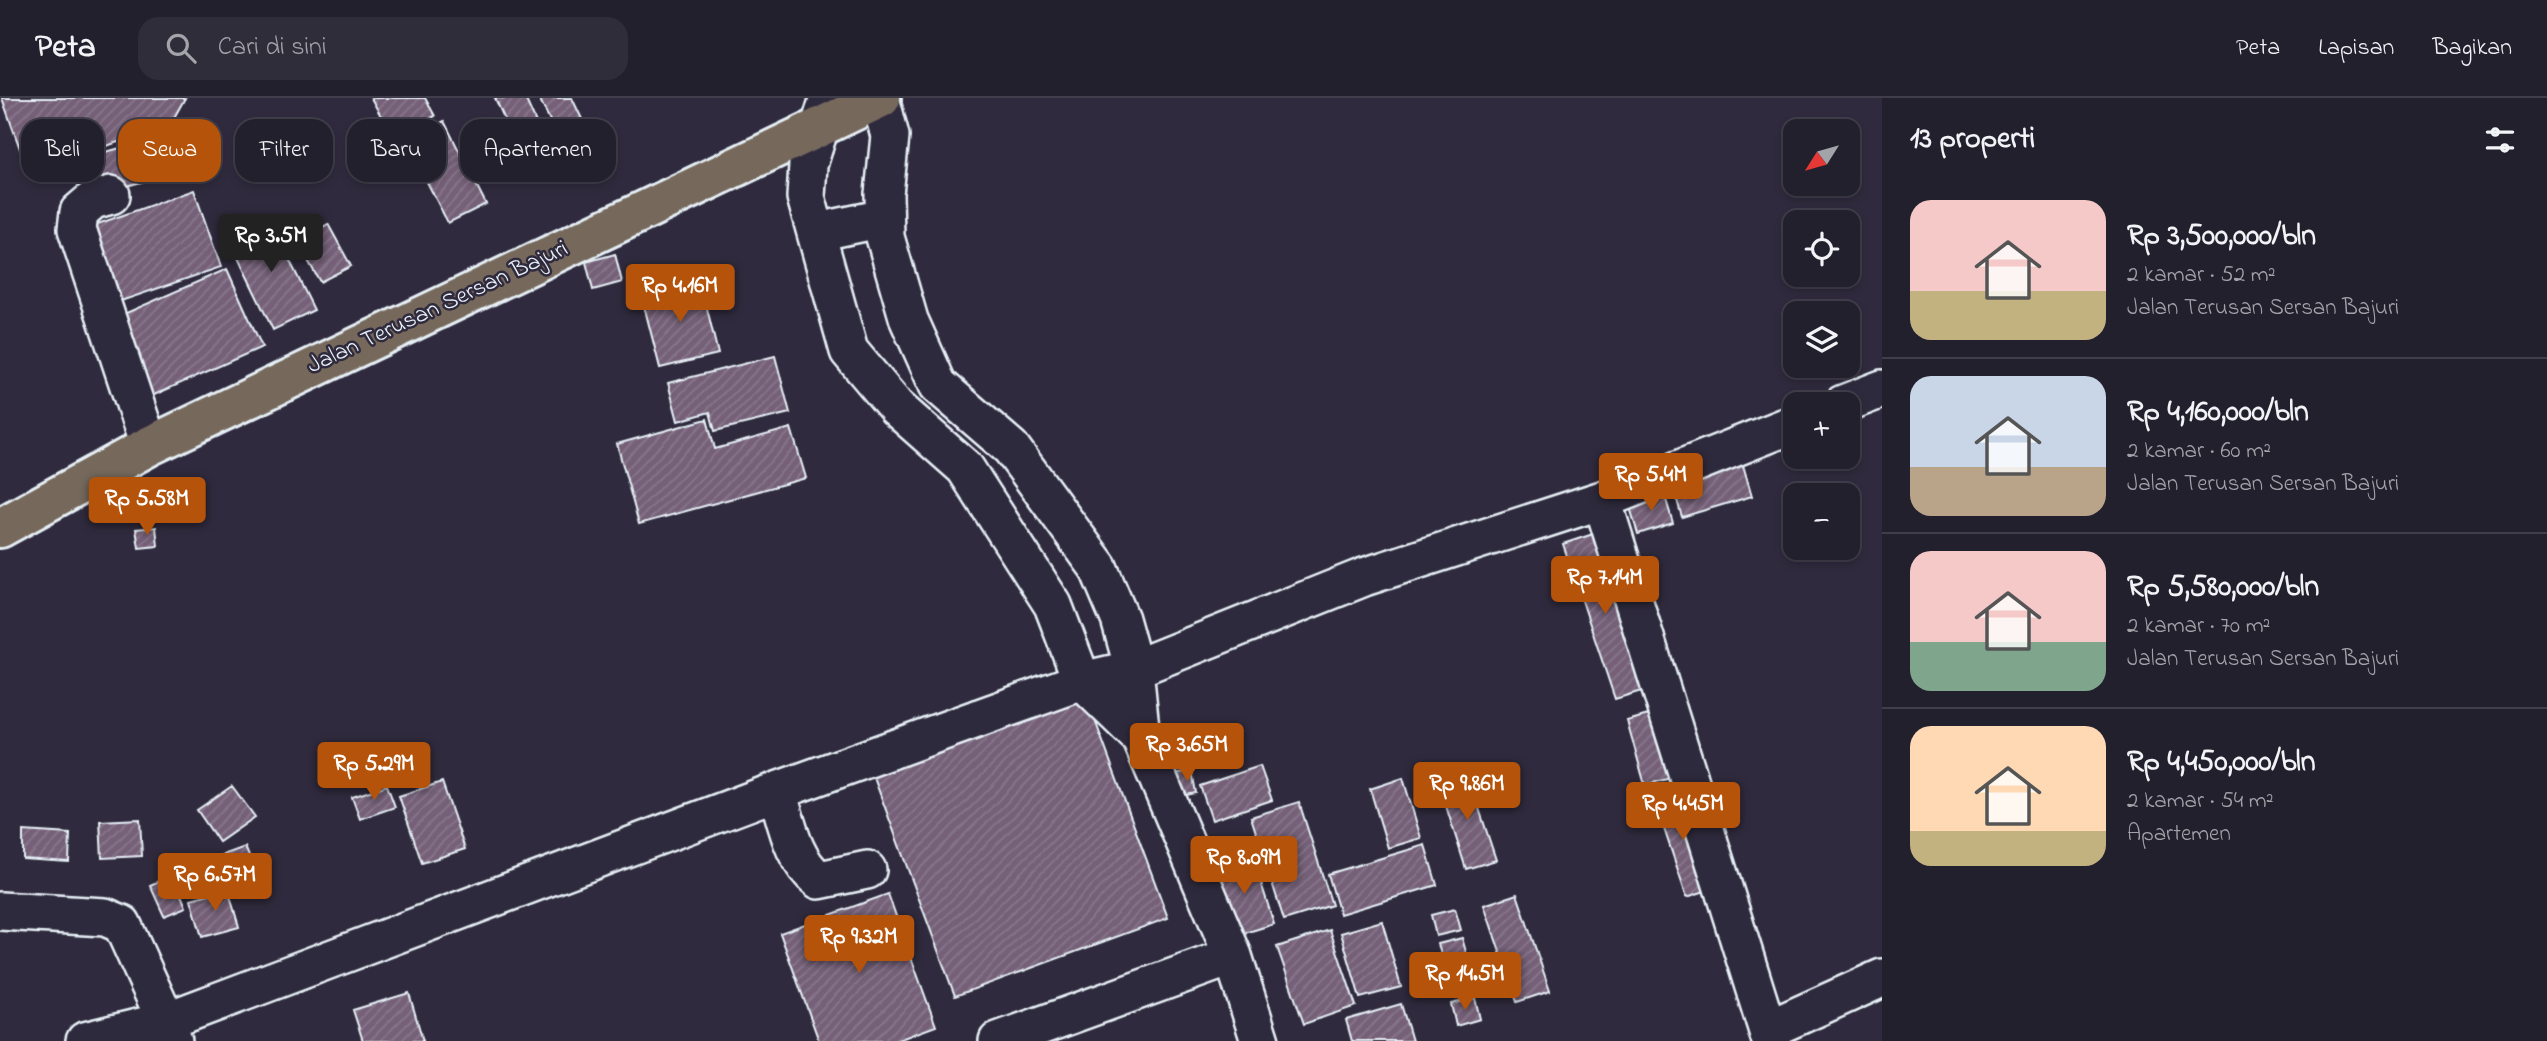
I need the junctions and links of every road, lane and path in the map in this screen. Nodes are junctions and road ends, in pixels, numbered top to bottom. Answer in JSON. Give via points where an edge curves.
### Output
{"nodes":[{"id":1,"x":880,"y":98,"type":"edge"},
{"id":2,"x":825,"y":112,"type":"edge"},
{"id":3,"x":111,"y":195,"type":"dead end"},
{"id":4,"x":884,"y":218,"type":"junction"},
{"id":5,"x":817,"y":232,"type":"junction"},
{"id":6,"x":1882,"y":389,"type":"edge"},
{"id":7,"x":1860,"y":397,"type":"edge"},
{"id":8,"x":1783,"y":428,"type":"edge"},
{"id":9,"x":149,"y":446,"type":"junction"},
{"id":10,"x":1011,"y":448,"type":"junction"},
{"id":11,"x":965,"y":468,"type":"junction"},
{"id":12,"x":1602,"y":500,"type":"junction"},
{"id":13,"x":0,"y":528,"type":"edge"},
{"id":14,"x":1134,"y":668,"type":"junction"},
{"id":15,"x":1082,"y":681,"type":"junction"},
{"id":16,"x":1141,"y":738,"type":"junction"},
{"id":17,"x":777,"y":791,"type":"junction"},
{"id":18,"x":867,"y":870,"type":"dead end"},
{"id":19,"x":0,"y":911,"type":"edge"},
{"id":20,"x":1233,"y":956,"type":"junction"},
{"id":21,"x":1882,"y":978,"type":"edge"},
{"id":22,"x":170,"y":1031,"type":"edge"},
{"id":23,"x":1770,"y":1035,"type":"edge"},
{"id":24,"x":85,"y":1041,"type":"edge"},
{"id":25,"x":998,"y":1041,"type":"edge"},
{"id":26,"x":1260,"y":1041,"type":"edge"}],
"edges":[{"from":1,"to":2,"type":"main road","name":"Jalan Terusan Sersan Bajuri"},
{"from":1,"to":4,"type":"lane","via":[[890,136]]},
{"from":2,"to":5,"type":"lane","via":[[806,180],[806,197]]},
{"from":2,"to":9,"type":"main road","name":"Jalan Terusan Sersan Bajuri"},
{"from":3,"to":9,"type":"lane","via":[[93,200],[79,212],[77,229]]},
{"from":4,"to":5,"type":"lane"},
{"from":4,"to":10,"type":"lane","via":[[889,254],[909,320],[938,385]]},
{"from":5,"to":11,"type":"lane","via":[[849,351],[897,408]]},
{"from":6,"to":7,"type":"lane"},
{"from":8,"to":12,"type":"lane"},
{"from":9,"to":13,"type":"main road","name":"Jalan Terusan Sersan Bajuri"},
{"from":10,"to":11,"type":"lane"},
{"from":10,"to":14,"type":"lane","via":[[1098,567]]},
{"from":11,"to":15,"type":"lane","via":[[1053,605]]},
{"from":12,"to":14,"type":"lane","via":[[1364,577]]},
{"from":12,"to":23,"type":"lane"},
{"from":14,"to":15,"type":"lane"},
{"from":14,"to":16,"type":"lane"},
{"from":15,"to":16,"type":"lane"},
{"from":15,"to":17,"type":"lane"},
{"from":16,"to":20,"type":"lane"},
{"from":17,"to":18,"type":"lane","via":[[797,857],[807,871],[819,880]]},
{"from":17,"to":22,"type":"lane"},
{"from":19,"to":22,"type":"lane","via":[[105,917],[122,924]]},
{"from":20,"to":25,"type":"lane"},
{"from":20,"to":26,"type":"lane"},
{"from":21,"to":23,"type":"lane"},
{"from":22,"to":24,"type":"lane"}]}
